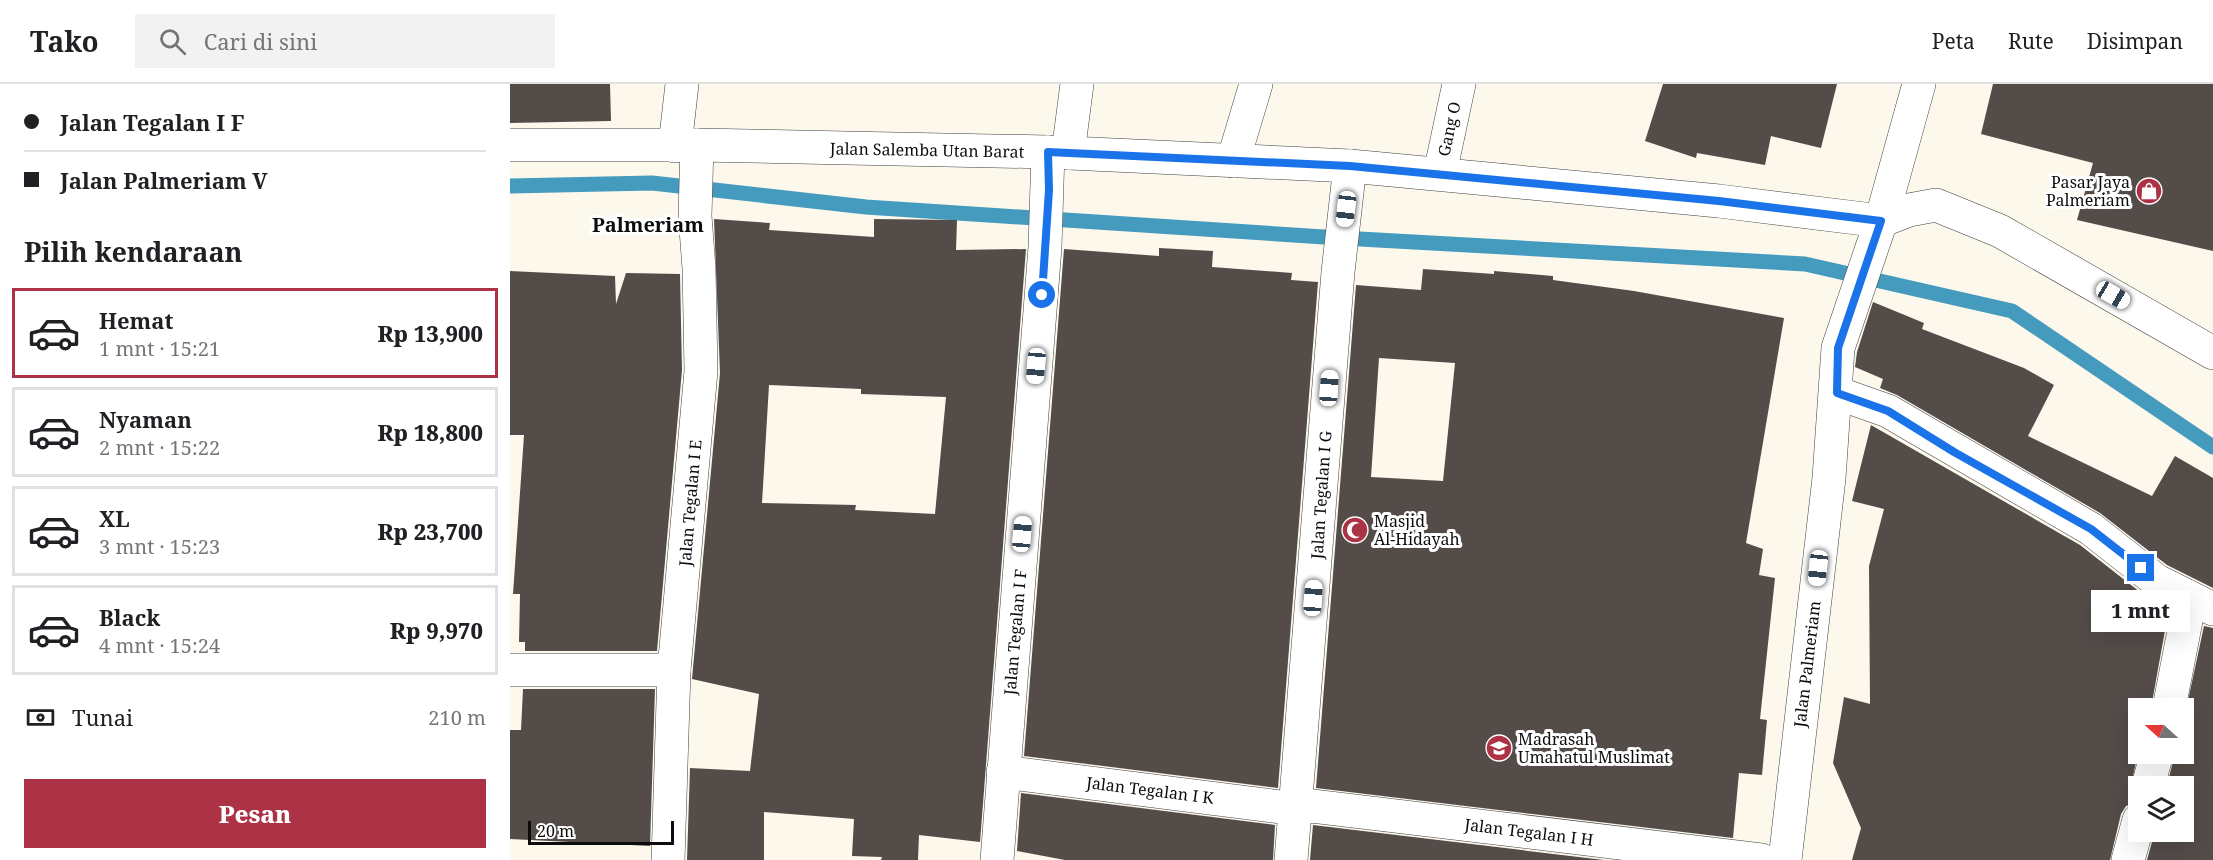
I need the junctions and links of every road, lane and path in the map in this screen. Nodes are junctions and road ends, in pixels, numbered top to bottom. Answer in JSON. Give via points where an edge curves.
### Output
{"nodes":[{"id":1,"x":682,"y":84,"type":"edge"},
{"id":2,"x":1077,"y":84,"type":"edge"},
{"id":3,"x":1256,"y":84,"type":"edge"},
{"id":4,"x":1459,"y":84,"type":"edge"},
{"id":5,"x":1919,"y":84,"type":"edge"},
{"id":6,"x":510,"y":145,"type":"edge"},
{"id":7,"x":689,"y":152,"type":"junction"},
{"id":8,"x":1058,"y":153,"type":"junction"},
{"id":9,"x":1233,"y":161,"type":"junction"},
{"id":10,"x":1350,"y":166,"type":"junction"},
{"id":11,"x":1440,"y":174,"type":"junction"},
{"id":12,"x":1877,"y":232,"type":"junction"},
{"id":13,"x":2213,"y":353,"type":"edge"},
{"id":14,"x":1837,"y":393,"type":"junction"},
{"id":15,"x":2201,"y":604,"type":"edge"},
{"id":16,"x":510,"y":670,"type":"edge"},
{"id":17,"x":675,"y":670,"type":"junction"},
{"id":18,"x":2172,"y":698,"type":"edge"},
{"id":19,"x":1003,"y":772,"type":"junction"},
{"id":20,"x":1296,"y":808,"type":"junction"},
{"id":21,"x":2133,"y":842,"type":"edge"},
{"id":22,"x":668,"y":860,"type":"edge"},
{"id":23,"x":997,"y":860,"type":"edge"},
{"id":24,"x":1291,"y":860,"type":"edge"},
{"id":25,"x":1761,"y":860,"type":"edge"},
{"id":26,"x":1785,"y":860,"type":"edge"},
{"id":27,"x":2128,"y":860,"type":"edge"}],
"edges":[{"from":1,"to":7,"type":"street","name":"Jalan Tegalan I E"},
{"from":2,"to":8,"type":"street","name":"Jalan Tegalan I F"},
{"from":3,"to":9,"type":"street"},
{"from":4,"to":11,"type":"street","name":"Gang O"},
{"from":5,"to":12,"type":"street","name":"Jalan Palmeriam"},
{"from":6,"to":7,"type":"street","name":"Jalan Salemba Utan Barat"},
{"from":7,"to":8,"type":"street","name":"Jalan Salemba Utan Barat"},
{"from":7,"to":17,"type":"street","name":"Jalan Tegalan I E","via":[[699,268],[701,371]]},
{"from":8,"to":9,"type":"street","name":"Jalan Salemba Utan Barat"},
{"from":8,"to":19,"type":"street","name":"Jalan Tegalan I F","via":[[1049,190]]},
{"from":9,"to":10,"type":"street","name":"Jalan Salemba Utan Barat"},
{"from":10,"to":11,"type":"street","name":"Jalan Salemba Utan Barat"},
{"from":10,"to":20,"type":"street","name":"Jalan Tegalan I G","via":[[1338,272]]},
{"from":11,"to":12,"type":"street","name":"Jalan Salemba Utan Barat","via":[[1719,201]]},
{"from":12,"to":13,"type":"street","via":[[1910,210],[1936,205],[2000,231]]},
{"from":12,"to":14,"type":"street","name":"Jalan Palmeriam","via":[[1838,348]]},
{"from":14,"to":15,"type":"street","via":[[1888,411],[2026,490],[2091,529],[2157,581]]},
{"from":14,"to":26,"type":"street","name":"Jalan Palmeriam"},
{"from":15,"to":18,"type":"street"},
{"from":16,"to":17,"type":"street"},
{"from":17,"to":22,"type":"street","name":"Jalan Tegalan I E"},
{"from":19,"to":20,"type":"street","name":"Jalan Tegalan I K"},
{"from":19,"to":23,"type":"street","name":"Jalan Tegalan I F"},
{"from":20,"to":24,"type":"street","name":"Jalan Tegalan I G"},
{"from":20,"to":25,"type":"street","name":"Jalan Tegalan I H","via":[[1312,806]]},
{"from":21,"to":27,"type":"street"}]}
